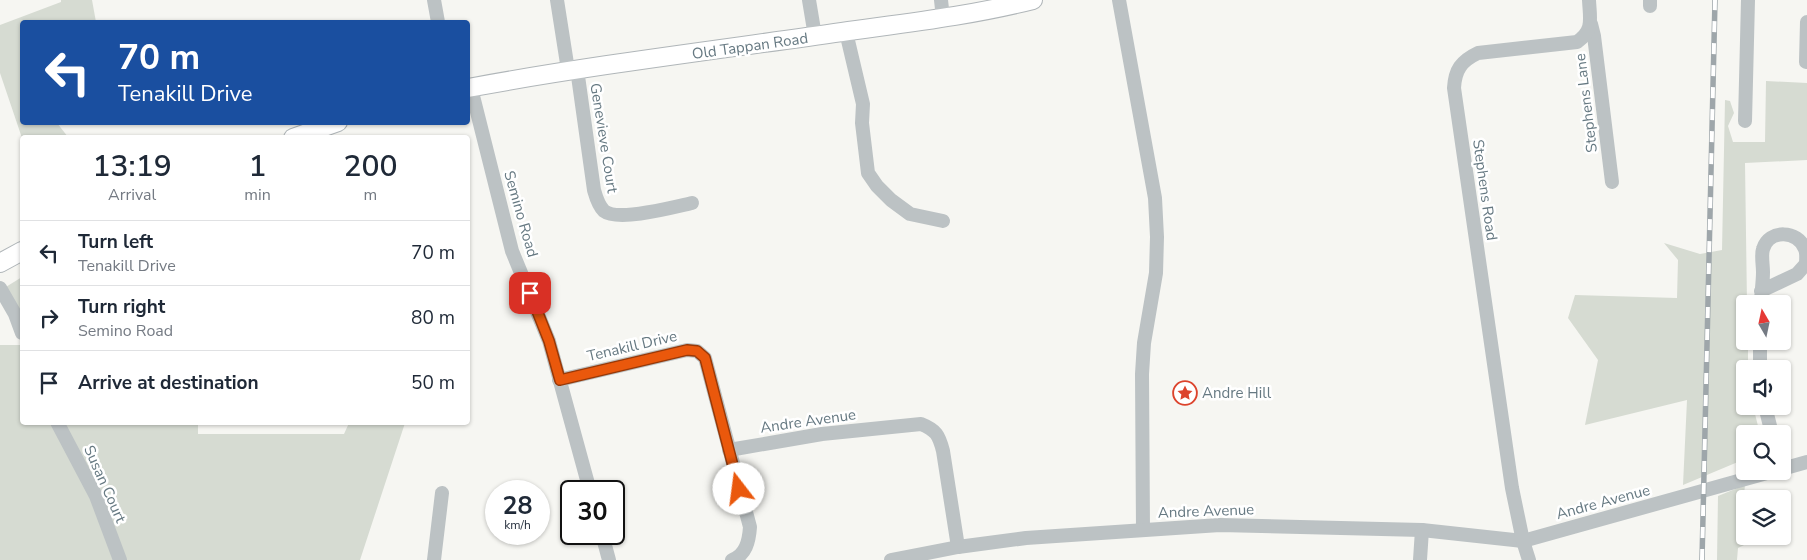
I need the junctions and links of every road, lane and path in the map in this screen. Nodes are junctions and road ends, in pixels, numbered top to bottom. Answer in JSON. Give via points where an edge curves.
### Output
{"nodes":[{"id":1,"x":434,"y":0,"type":"edge"},
{"id":2,"x":557,"y":0,"type":"edge"},
{"id":3,"x":809,"y":0,"type":"edge"},
{"id":4,"x":941,"y":0,"type":"edge"},
{"id":5,"x":1033,"y":0,"type":"edge"},
{"id":6,"x":1119,"y":0,"type":"edge"},
{"id":7,"x":1589,"y":0,"type":"edge"},
{"id":8,"x":1748,"y":0,"type":"edge"},
{"id":9,"x":942,"y":18,"type":"junction"},
{"id":10,"x":438,"y":20,"type":"edge"},
{"id":11,"x":1590,"y":22,"type":"junction"},
{"id":12,"x":1807,"y":22,"type":"edge"},
{"id":13,"x":846,"y":32,"type":"junction"},
{"id":14,"x":815,"y":36,"type":"junction"},
{"id":15,"x":1806,"y":62,"type":"edge"},
{"id":16,"x":572,"y":69,"type":"junction"},
{"id":17,"x":470,"y":88,"type":"edge"},
{"id":18,"x":470,"y":92,"type":"edge"},
{"id":19,"x":1745,"y":121,"type":"dead end"},
{"id":20,"x":330,"y":125,"type":"edge"},
{"id":21,"x":301,"y":135,"type":"edge"},
{"id":22,"x":1612,"y":182,"type":"dead end"},
{"id":23,"x":692,"y":203,"type":"dead end"},
{"id":24,"x":943,"y":221,"type":"dead end"},
{"id":25,"x":20,"y":252,"type":"edge"},
{"id":26,"x":0,"y":263,"type":"edge"},
{"id":27,"x":0,"y":288,"type":"edge"},
{"id":28,"x":20,"y":328,"type":"edge"},
{"id":29,"x":560,"y":380,"type":"junction"},
{"id":30,"x":59,"y":425,"type":"edge"},
{"id":31,"x":729,"y":450,"type":"junction"},
{"id":32,"x":1807,"y":462,"type":"edge"},
{"id":33,"x":1791,"y":466,"type":"edge"},
{"id":34,"x":587,"y":480,"type":"edge"},
{"id":35,"x":1742,"y":480,"type":"edge"},
{"id":36,"x":442,"y":493,"type":"dead end"},
{"id":37,"x":1143,"y":530,"type":"junction"},
{"id":38,"x":1422,"y":530,"type":"junction"},
{"id":39,"x":1523,"y":541,"type":"junction"},
{"id":40,"x":605,"y":545,"type":"edge"},
{"id":41,"x":958,"y":547,"type":"junction"},
{"id":42,"x":120,"y":560,"type":"edge"},
{"id":43,"x":434,"y":560,"type":"edge"},
{"id":44,"x":609,"y":560,"type":"edge"},
{"id":45,"x":732,"y":560,"type":"edge"},
{"id":46,"x":891,"y":560,"type":"edge"},
{"id":47,"x":1420,"y":560,"type":"edge"},
{"id":48,"x":1529,"y":560,"type":"edge"}],
"edges":[{"from":1,"to":10,"type":"street"},
{"from":2,"to":16,"type":"street"},
{"from":3,"to":14,"type":"street"},
{"from":4,"to":9,"type":"street"},
{"from":5,"to":9,"type":"main road","name":"Old Tappan Road"},
{"from":6,"to":37,"type":"street","via":[[1155,198],[1157,237],[1156,273],[1142,374]]},
{"from":7,"to":11,"type":"street"},
{"from":8,"to":19,"type":"street"},
{"from":9,"to":13,"type":"main road","name":"Old Tappan Road"},
{"from":11,"to":22,"type":"street","name":"Stephens Lane"},
{"from":11,"to":39,"type":"street","name":"Stephens Road","via":[[1587,35],[1577,42],[1478,54],[1468,58],[1455,74],[1454,88],[1512,488]]},
{"from":12,"to":15,"type":"street"},
{"from":13,"to":14,"type":"main road","name":"Old Tappan Road"},
{"from":13,"to":24,"type":"street","via":[[864,104],[862,123],[868,173],[891,200],[910,214]]},
{"from":14,"to":16,"type":"main road","name":"Old Tappan Road"},
{"from":16,"to":17,"type":"main road","name":"Old Tappan Road"},
{"from":16,"to":23,"type":"street","name":"Genevieve Court","via":[[594,190],[604,211],[621,215]]},
{"from":18,"to":29,"type":"street","name":"Semino Road","via":[[512,251],[549,341]]},
{"from":20,"to":21,"type":"main road"},
{"from":25,"to":26,"type":"main road"},
{"from":27,"to":28,"type":"street"},
{"from":29,"to":31,"type":"street","name":"Tenakill Drive","via":[[687,350],[697,351],[709,368]]},
{"from":29,"to":34,"type":"street","name":"Semino Road"},
{"from":30,"to":42,"type":"street","name":"Susan Court","via":[[96,496]]},
{"from":31,"to":41,"type":"street","name":"Andre Avenue","via":[[831,432],[920,424],[933,429],[943,452]]},
{"from":31,"to":45,"type":"street","name":"Tenakill Drive","via":[[750,528],[745,549]]},
{"from":32,"to":33,"type":"street"},
{"from":35,"to":39,"type":"street","name":"Andre Avenue"},
{"from":36,"to":43,"type":"street"},
{"from":37,"to":38,"type":"street","name":"Andre Avenue","via":[[1220,525]]},
{"from":37,"to":41,"type":"street","name":"Andre Avenue","via":[[1026,538]]},
{"from":38,"to":39,"type":"street","name":"Andre Avenue"},
{"from":38,"to":47,"type":"street"},
{"from":39,"to":48,"type":"street"},
{"from":40,"to":44,"type":"street"},
{"from":41,"to":46,"type":"street"}]}
